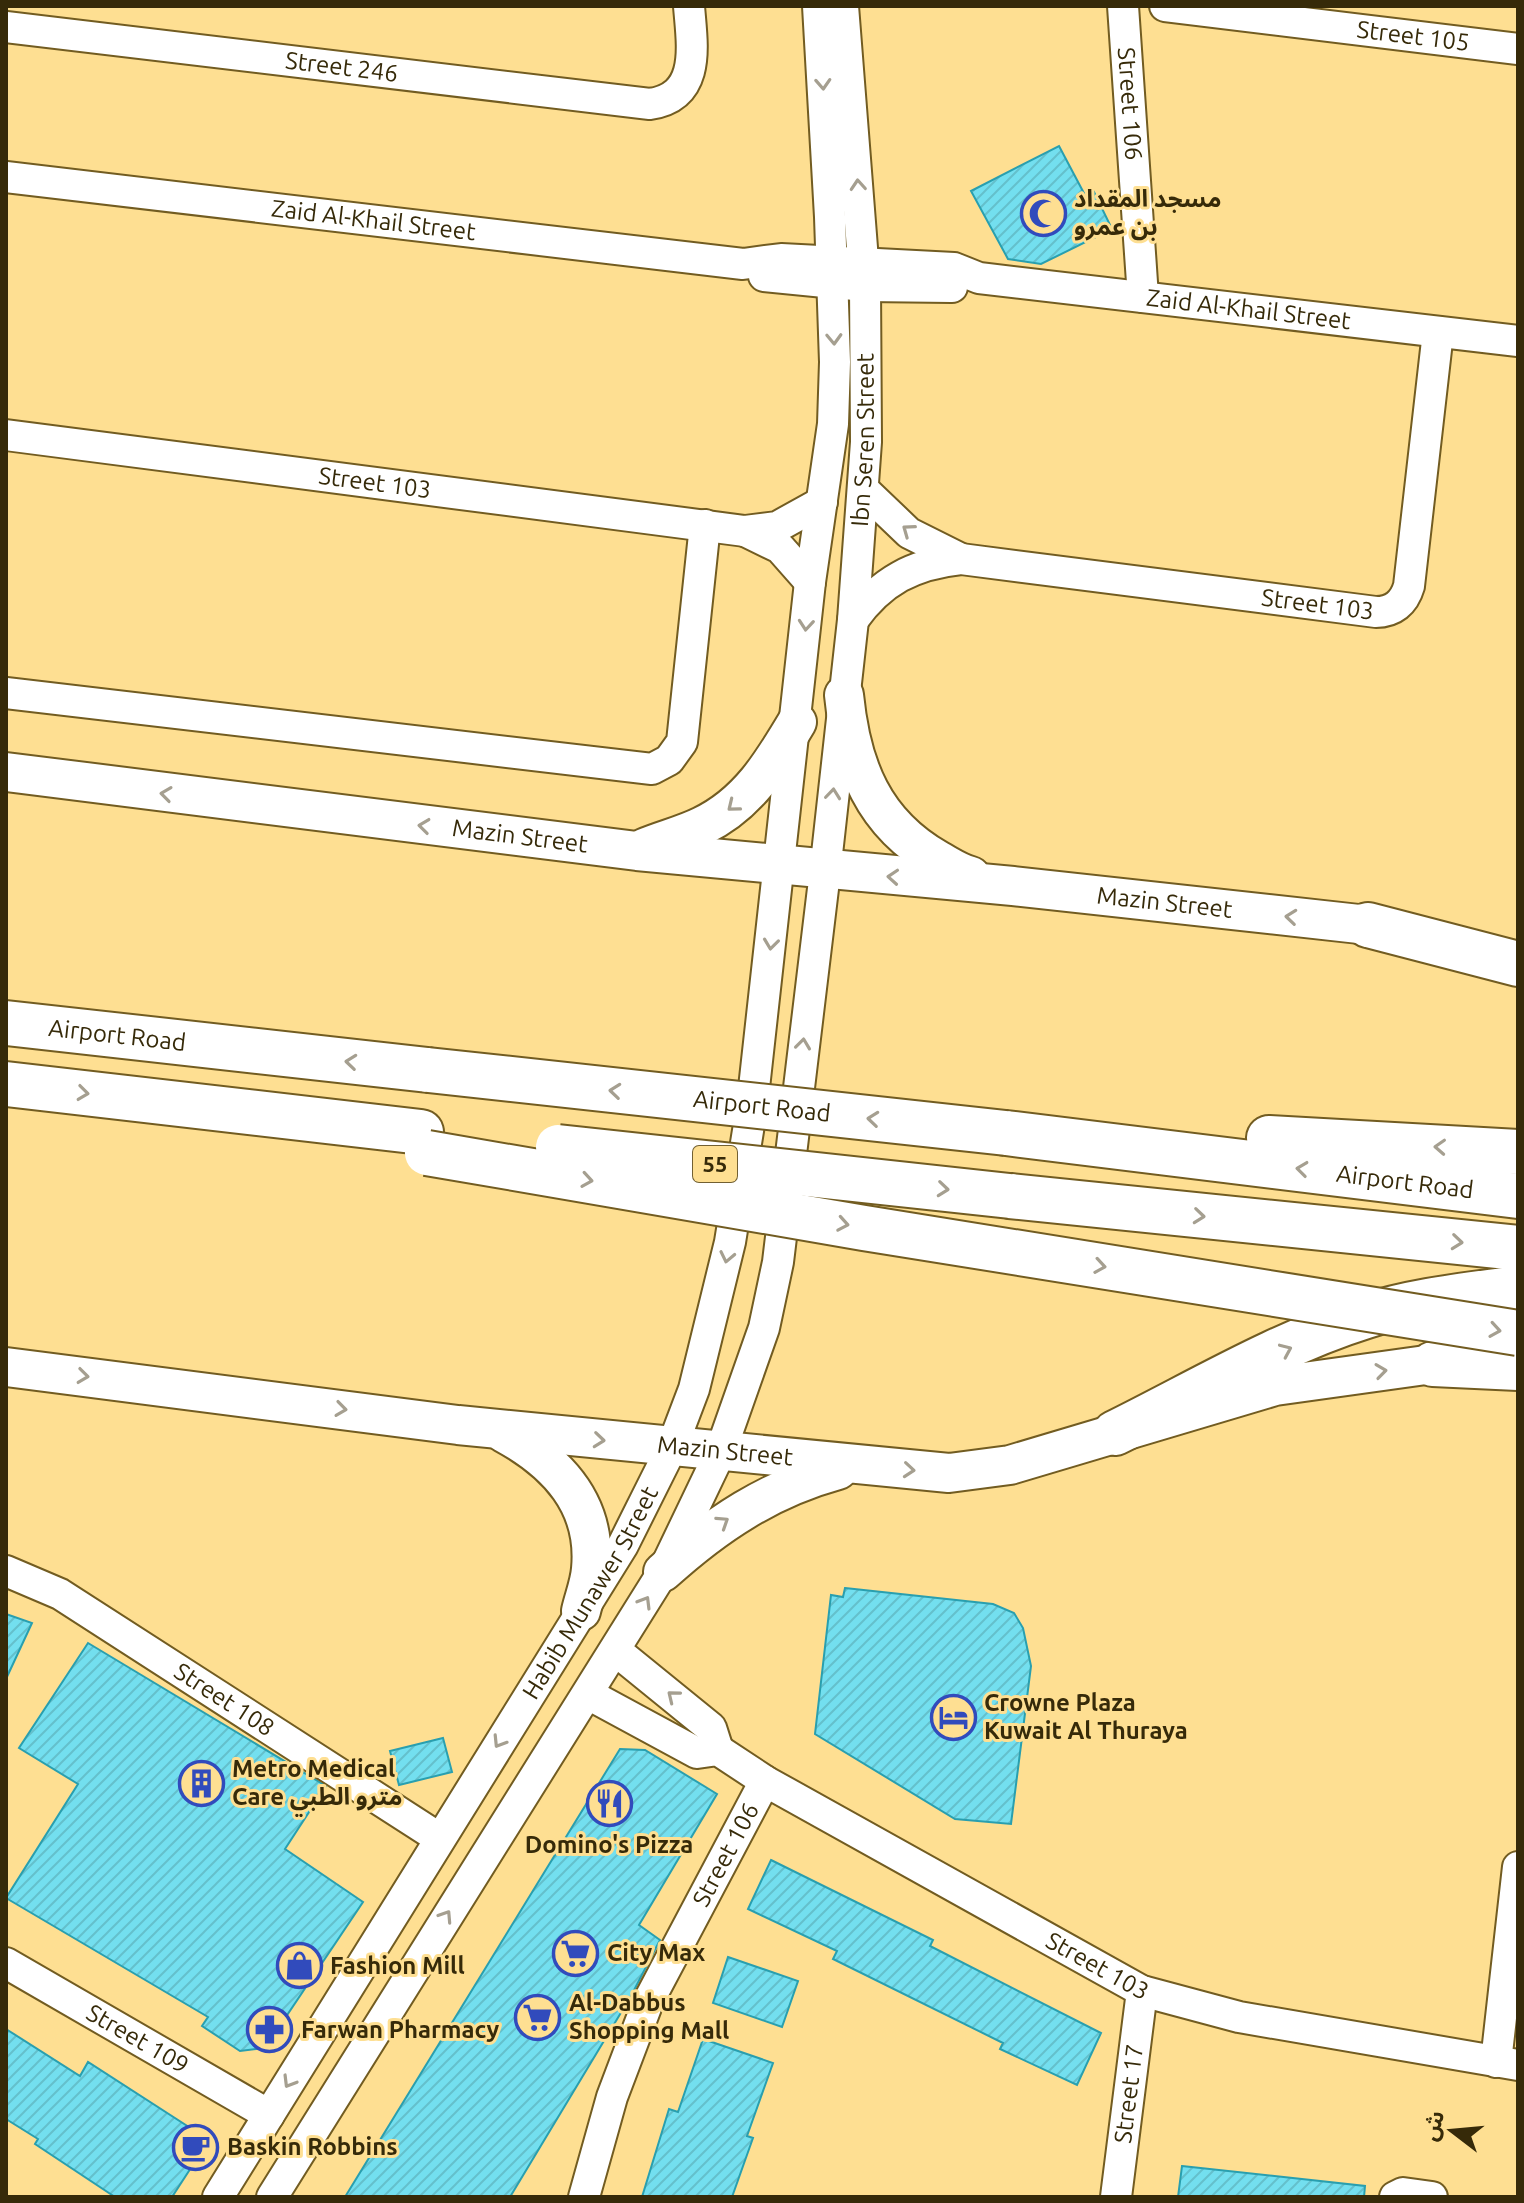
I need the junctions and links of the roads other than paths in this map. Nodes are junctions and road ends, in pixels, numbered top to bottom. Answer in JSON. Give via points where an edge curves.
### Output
{"nodes":[{"id":1,"x":689,"y":6,"type":"edge"},
{"id":2,"x":818,"y":6,"type":"edge"},
{"id":3,"x":843,"y":6,"type":"edge"},
{"id":4,"x":1123,"y":6,"type":"edge"},
{"id":5,"x":1165,"y":6,"type":"edge"},
{"id":6,"x":6,"y":27,"type":"edge"},
{"id":7,"x":1518,"y":49,"type":"edge"},
{"id":8,"x":6,"y":177,"type":"edge"},
{"id":9,"x":831,"y":272,"type":"junction"},
{"id":10,"x":864,"y":274,"type":"junction"},
{"id":11,"x":1143,"y":297,"type":"junction"},
{"id":12,"x":1438,"y":332,"type":"junction"},
{"id":13,"x":1518,"y":341,"type":"edge"},
{"id":14,"x":6,"y":435,"type":"edge"},
{"id":15,"x":863,"y":489,"type":"junction"},
{"id":16,"x":822,"y":502,"type":"junction"},
{"id":17,"x":705,"y":525,"type":"junction"},
{"id":18,"x":745,"y":531,"type":"junction"},
{"id":19,"x":949,"y":560,"type":"junction"},
{"id":20,"x":810,"y":582,"type":"junction"},
{"id":21,"x":853,"y":620,"type":"junction"},
{"id":22,"x":6,"y":693,"type":"edge"},
{"id":23,"x":844,"y":695,"type":"junction"},
{"id":24,"x":797,"y":722,"type":"junction"},
{"id":25,"x":6,"y":772,"type":"edge"},
{"id":26,"x":637,"y":851,"type":"junction"},
{"id":27,"x":780,"y":867,"type":"junction"},
{"id":28,"x":825,"y":872,"type":"junction"},
{"id":29,"x":1013,"y":886,"type":"junction"},
{"id":30,"x":1368,"y":925,"type":"junction"},
{"id":31,"x":1518,"y":937,"type":"edge"},
{"id":32,"x":1518,"y":964,"type":"edge"},
{"id":33,"x":6,"y":1023,"type":"edge"},
{"id":34,"x":6,"y":1084,"type":"edge"},
{"id":35,"x":1010,"y":1134,"type":"junction"},
{"id":36,"x":424,"y":1142,"type":"junction"},
{"id":37,"x":1518,"y":1152,"type":"edge"},
{"id":38,"x":1518,"y":1196,"type":"edge"},
{"id":39,"x":1518,"y":1248,"type":"edge"},
{"id":40,"x":1518,"y":1288,"type":"edge"},
{"id":41,"x":1518,"y":1333,"type":"edge"},
{"id":42,"x":1433,"y":1364,"type":"junction"},
{"id":43,"x":6,"y":1367,"type":"edge"},
{"id":44,"x":1518,"y":1368,"type":"edge"},
{"id":45,"x":1518,"y":1384,"type":"edge"},
{"id":46,"x":458,"y":1425,"type":"junction"},
{"id":47,"x":1115,"y":1433,"type":"junction"},
{"id":48,"x":672,"y":1447,"type":"junction"},
{"id":49,"x":720,"y":1453,"type":"junction"},
{"id":50,"x":857,"y":1465,"type":"junction"},
{"id":51,"x":6,"y":1571,"type":"edge"},
{"id":52,"x":663,"y":1572,"type":"junction"},
{"id":53,"x":581,"y":1611,"type":"junction"},
{"id":54,"x":615,"y":1650,"type":"junction"},
{"id":55,"x":588,"y":1694,"type":"junction"},
{"id":56,"x":718,"y":1750,"type":"junction"},
{"id":57,"x":765,"y":1781,"type":"junction"},
{"id":58,"x":439,"y":1838,"type":"junction"},
{"id":59,"x":1518,"y":1867,"type":"edge"},
{"id":60,"x":366,"y":1955,"type":"junction"},
{"id":61,"x":8,"y":1967,"type":"edge"},
{"id":62,"x":406,"y":1978,"type":"junction"},
{"id":63,"x":1142,"y":1991,"type":"junction"},
{"id":64,"x":338,"y":1999,"type":"junction"},
{"id":65,"x":377,"y":2027,"type":"junction"},
{"id":66,"x":1507,"y":2063,"type":"edge"},
{"id":67,"x":269,"y":2115,"type":"junction"},
{"id":68,"x":218,"y":2197,"type":"edge"},
{"id":69,"x":272,"y":2197,"type":"edge"},
{"id":70,"x":584,"y":2197,"type":"edge"},
{"id":71,"x":1116,"y":2197,"type":"edge"},
{"id":72,"x":1395,"y":2197,"type":"edge"},
{"id":73,"x":1432,"y":2197,"type":"edge"}],
"edges":[{"from":1,"to":6,"type":"street","name":"Street 246","via":[[693,64],[684,86],[659,103],[640,104]]},
{"from":2,"to":9,"type":"street","name":"Ibn Seren Street","one_way":true},
{"from":10,"to":3,"type":"street","name":"Ibn Seren Street","one_way":true},
{"from":4,"to":11,"type":"street","name":"Street 106"},
{"from":5,"to":7,"type":"street","name":"Street 105"},
{"from":8,"to":9,"type":"street","name":"Zaid Al-Khail Street","via":[[743,264],[765,258]]},
{"from":9,"to":10,"type":"street","name":"Zaid Al-Khail Street"},
{"from":9,"to":16,"type":"street","name":"Ibn Seren Street","one_way":true,"via":[[833,424]]},
{"from":10,"to":11,"type":"street","name":"Zaid Al-Khail Street","via":[[954,268],[979,278]]},
{"from":10,"to":15,"type":"street","name":"Ibn Seren Street"},
{"from":11,"to":12,"type":"street","name":"Zaid Al-Khail Street"},
{"from":12,"to":13,"type":"street","name":"Zaid Al-Khail Street"},
{"from":12,"to":19,"type":"street","name":"Street 103","via":[[1409,586],[1391,610]]},
{"from":14,"to":17,"type":"street","name":"Street 103"},
{"from":19,"to":15,"type":"street","name":"Street 103","one_way":true,"via":[[909,533]]},
{"from":15,"to":21,"type":"street","name":"Ibn Seren Street"},
{"from":16,"to":18,"type":"street","name":"Street 103","via":[[777,527]]},
{"from":16,"to":20,"type":"street","name":"Ibn Seren Street"},
{"from":17,"to":18,"type":"street","name":"Street 103"},
{"from":17,"to":22,"type":"street","via":[[682,742],[669,760],[652,769]]},
{"from":18,"to":20,"type":"street","name":"Street 103","via":[[780,548]]},
{"from":19,"to":21,"type":"street","name":"Street 103","via":[[897,576]]},
{"from":20,"to":24,"type":"street","name":"Ibn Seren Street","one_way":true},
{"from":21,"to":23,"type":"street","name":"Ibn Seren Street"},
{"from":28,"to":23,"type":"street","name":"Ibn Seren Street","one_way":true},
{"from":23,"to":29,"type":"main road","via":[[848,739],[886,817],[917,848],[962,874]]},
{"from":24,"to":26,"type":"main road","one_way":true,"via":[[755,787],[728,812]]},
{"from":24,"to":27,"type":"street","name":"Ibn Seren Street"},
{"from":26,"to":25,"type":"main road","name":"Mazin Street","one_way":true},
{"from":26,"to":27,"type":"main road","name":"Mazin Street"},
{"from":27,"to":28,"type":"main road","name":"Mazin Street"},
{"from":27,"to":48,"type":"street","name":"Habib Munawer Street","one_way":true,"via":[[730,1242],[698,1374]]},
{"from":29,"to":28,"type":"main road","name":"Mazin Street","one_way":true},
{"from":49,"to":28,"type":"street","name":"Habib Munawer Street","one_way":true,"via":[[764,1328],[778,1262]]},
{"from":30,"to":29,"type":"main road","name":"Mazin Street","one_way":true},
{"from":30,"to":31,"type":"highway"},
{"from":30,"to":32,"type":"highway"},
{"from":35,"to":33,"type":"highway","name":"Airport Road","one_way":true,"bridge":true},
{"from":34,"to":36,"type":"highway","number":"55","one_way":true,"via":[[352,1126]]},
{"from":37,"to":35,"type":"highway","one_way":true,"via":[[1246,1137]]},
{"from":38,"to":35,"type":"highway","name":"Airport Road","one_way":true},
{"from":36,"to":39,"type":"highway","number":"55","one_way":true,"bridge":true},
{"from":36,"to":41,"type":"highway","one_way":true,"bridge":true,"via":[[880,1231]]},
{"from":47,"to":40,"type":"highway","one_way":true,"via":[[1366,1316]]},
{"from":42,"to":44,"type":"highway"},
{"from":42,"to":45,"type":"street"},
{"from":47,"to":42,"type":"main road","name":"Mazin Street","one_way":true,"via":[[1275,1386]]},
{"from":43,"to":46,"type":"main road","name":"Mazin Street","one_way":true},
{"from":46,"to":48,"type":"main road","name":"Mazin Street","one_way":true},
{"from":46,"to":53,"type":"main road","via":[[501,1432],[540,1453],[569,1485],[587,1525],[591,1569]]},
{"from":50,"to":47,"type":"main road","name":"Mazin Street","one_way":true,"via":[[949,1473],[1010,1465]]},
{"from":48,"to":49,"type":"main road","name":"Mazin Street"},
{"from":48,"to":53,"type":"street","name":"Habib Munawer Street","via":[[623,1545]]},
{"from":49,"to":50,"type":"main road","name":"Mazin Street"},
{"from":49,"to":52,"type":"street","name":"Habib Munawer Street"},
{"from":52,"to":50,"type":"main road","one_way":true,"via":[[705,1534],[752,1503],[803,1480]]},
{"from":51,"to":58,"type":"street","name":"Street 108","via":[[60,1594]]},
{"from":54,"to":52,"type":"street","name":"Habib Munawer Street","one_way":true},
{"from":53,"to":58,"type":"street","name":"Habib Munawer Street","one_way":true},
{"from":54,"to":55,"type":"street","name":"Habib Munawer Street"},
{"from":56,"to":54,"type":"street","name":"Street 103","one_way":true,"via":[[711,1728]]},
{"from":55,"to":56,"type":"street","name":"Street 103","via":[[697,1753]]},
{"from":62,"to":55,"type":"street","name":"Habib Munawer Street","one_way":true},
{"from":56,"to":57,"type":"street","name":"Street 103"},
{"from":57,"to":63,"type":"street","name":"Street 103"},
{"from":57,"to":70,"type":"street","name":"Street 106","via":[[648,2002],[612,2097]]},
{"from":58,"to":60,"type":"street","name":"Habib Munawer Street"},
{"from":59,"to":66,"type":"street"},
{"from":60,"to":62,"type":"street","via":[[381,1977]]},
{"from":60,"to":64,"type":"street","name":"Habib Munawer Street"},
{"from":61,"to":67,"type":"street","name":"Street 109"},
{"from":62,"to":65,"type":"street","name":"Habib Munawer Street"},
{"from":63,"to":66,"type":"street","name":"Street 103","via":[[1239,2017]]},
{"from":63,"to":71,"type":"street","name":"Street 17"},
{"from":64,"to":65,"type":"street","via":[[353,1996],[366,2001],[375,2012]]},
{"from":64,"to":67,"type":"street","name":"Habib Munawer Street","one_way":true},
{"from":65,"to":69,"type":"street","name":"Habib Munawer Street"},
{"from":67,"to":68,"type":"street","name":"Habib Munawer Street"},
{"from":72,"to":73,"type":"street"}]}
